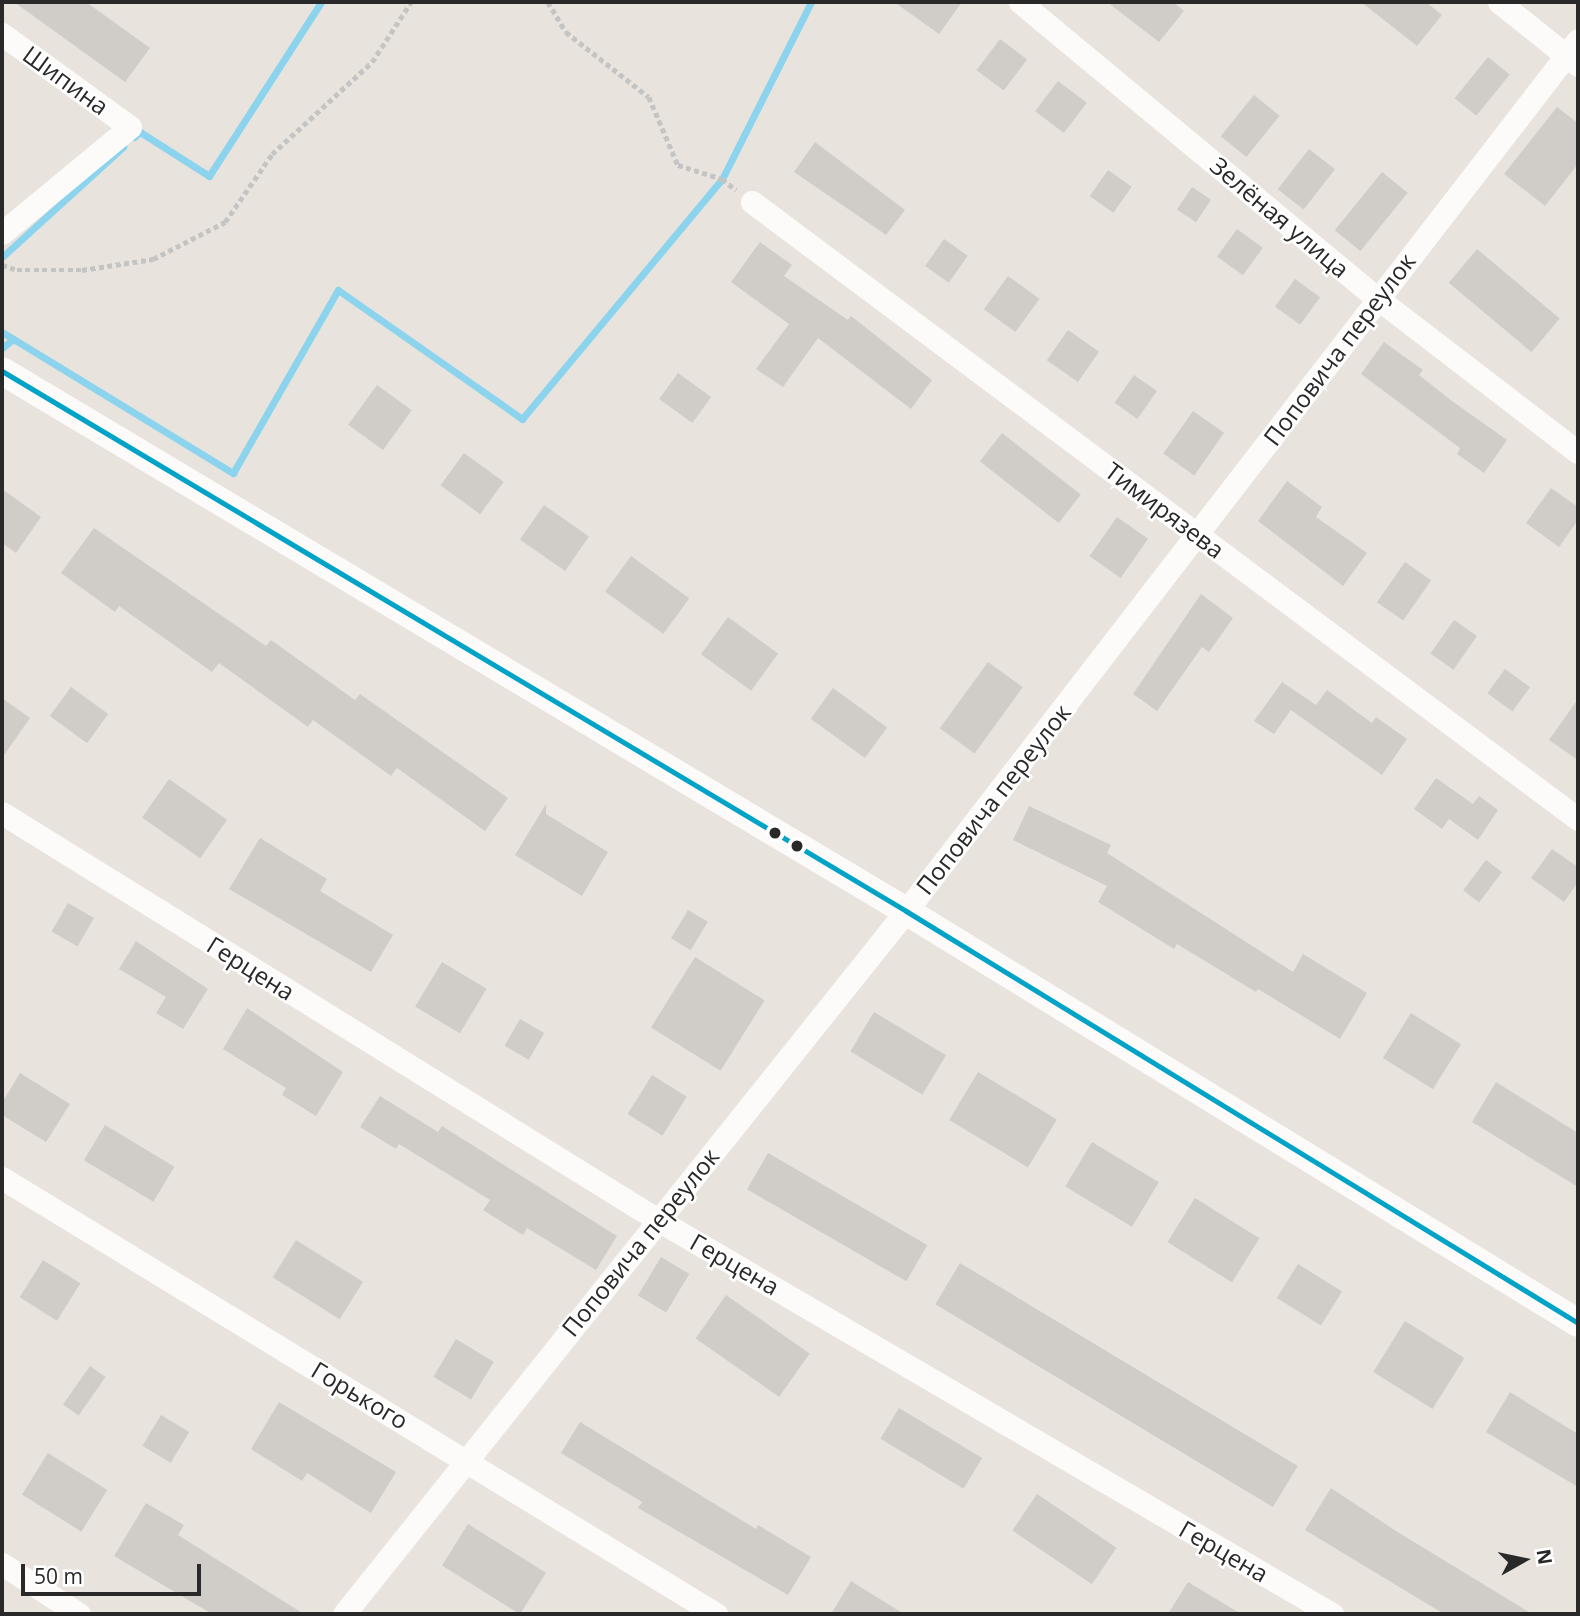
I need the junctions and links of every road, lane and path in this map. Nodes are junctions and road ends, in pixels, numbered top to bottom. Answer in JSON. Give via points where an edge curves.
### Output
{"nodes":[{"id":1,"x":411,"y":2,"type":"edge"},
{"id":2,"x":548,"y":2,"type":"edge"},
{"id":3,"x":1020,"y":2,"type":"edge"},
{"id":4,"x":1499,"y":2,"type":"edge"},
{"id":5,"x":2,"y":34,"type":"edge"},
{"id":6,"x":1574,"y":54,"type":"edge"},
{"id":7,"x":752,"y":202,"type":"joint"},
{"id":8,"x":2,"y":233,"type":"edge"},
{"id":9,"x":2,"y":265,"type":"edge"},
{"id":10,"x":1377,"y":298,"type":"junction"},
{"id":11,"x":2,"y":371,"type":"edge"},
{"id":12,"x":1578,"y":452,"type":"edge"},
{"id":13,"x":1198,"y":534,"type":"junction"},
{"id":14,"x":2,"y":813,"type":"edge"},
{"id":15,"x":1578,"y":819,"type":"edge"},
{"id":16,"x":906,"y":911,"type":"junction"},
{"id":17,"x":2,"y":1178,"type":"edge"},
{"id":18,"x":658,"y":1220,"type":"junction"},
{"id":19,"x":1578,"y":1322,"type":"edge"},
{"id":20,"x":468,"y":1460,"type":"junction"},
{"id":21,"x":2,"y":1564,"type":"edge"},
{"id":22,"x":79,"y":1614,"type":"edge"},
{"id":23,"x":344,"y":1614,"type":"edge"},
{"id":24,"x":716,"y":1614,"type":"edge"},
{"id":25,"x":1332,"y":1614,"type":"edge"}],
"edges":[{"from":1,"to":9,"type":"path","via":[[372,62],[272,154],[225,222],[153,259],[82,270],[17,270]]},
{"from":2,"to":7,"type":"path","via":[[566,32],[649,97],[678,166],[722,179]]},
{"from":3,"to":10,"type":"street","name":"Зелёная улица"},
{"from":4,"to":6,"type":"street"},
{"from":5,"to":8,"type":"street","name":"Шипина","via":[[130,127]]},
{"from":6,"to":10,"type":"street","name":"Поповича переулок"},
{"from":7,"to":13,"type":"street","name":"Тимирязева"},
{"from":10,"to":12,"type":"street","name":"Зелёная улица"},
{"from":10,"to":13,"type":"street","name":"Поповича переулок"},
{"from":11,"to":16,"type":"street"},
{"from":13,"to":15,"type":"street","name":"Тимирязева"},
{"from":13,"to":16,"type":"street","name":"Поповича переулок"},
{"from":14,"to":18,"type":"street","name":"Герцена"},
{"from":16,"to":18,"type":"street","name":"Поповича переулок"},
{"from":16,"to":19,"type":"street"},
{"from":17,"to":20,"type":"street","name":"Горького"},
{"from":18,"to":20,"type":"street","name":"Поповича переулок"},
{"from":18,"to":25,"type":"street","name":"Герцена"},
{"from":20,"to":23,"type":"street","name":"Поповича переулок"},
{"from":20,"to":24,"type":"street","name":"Горького"},
{"from":21,"to":22,"type":"street"}]}
